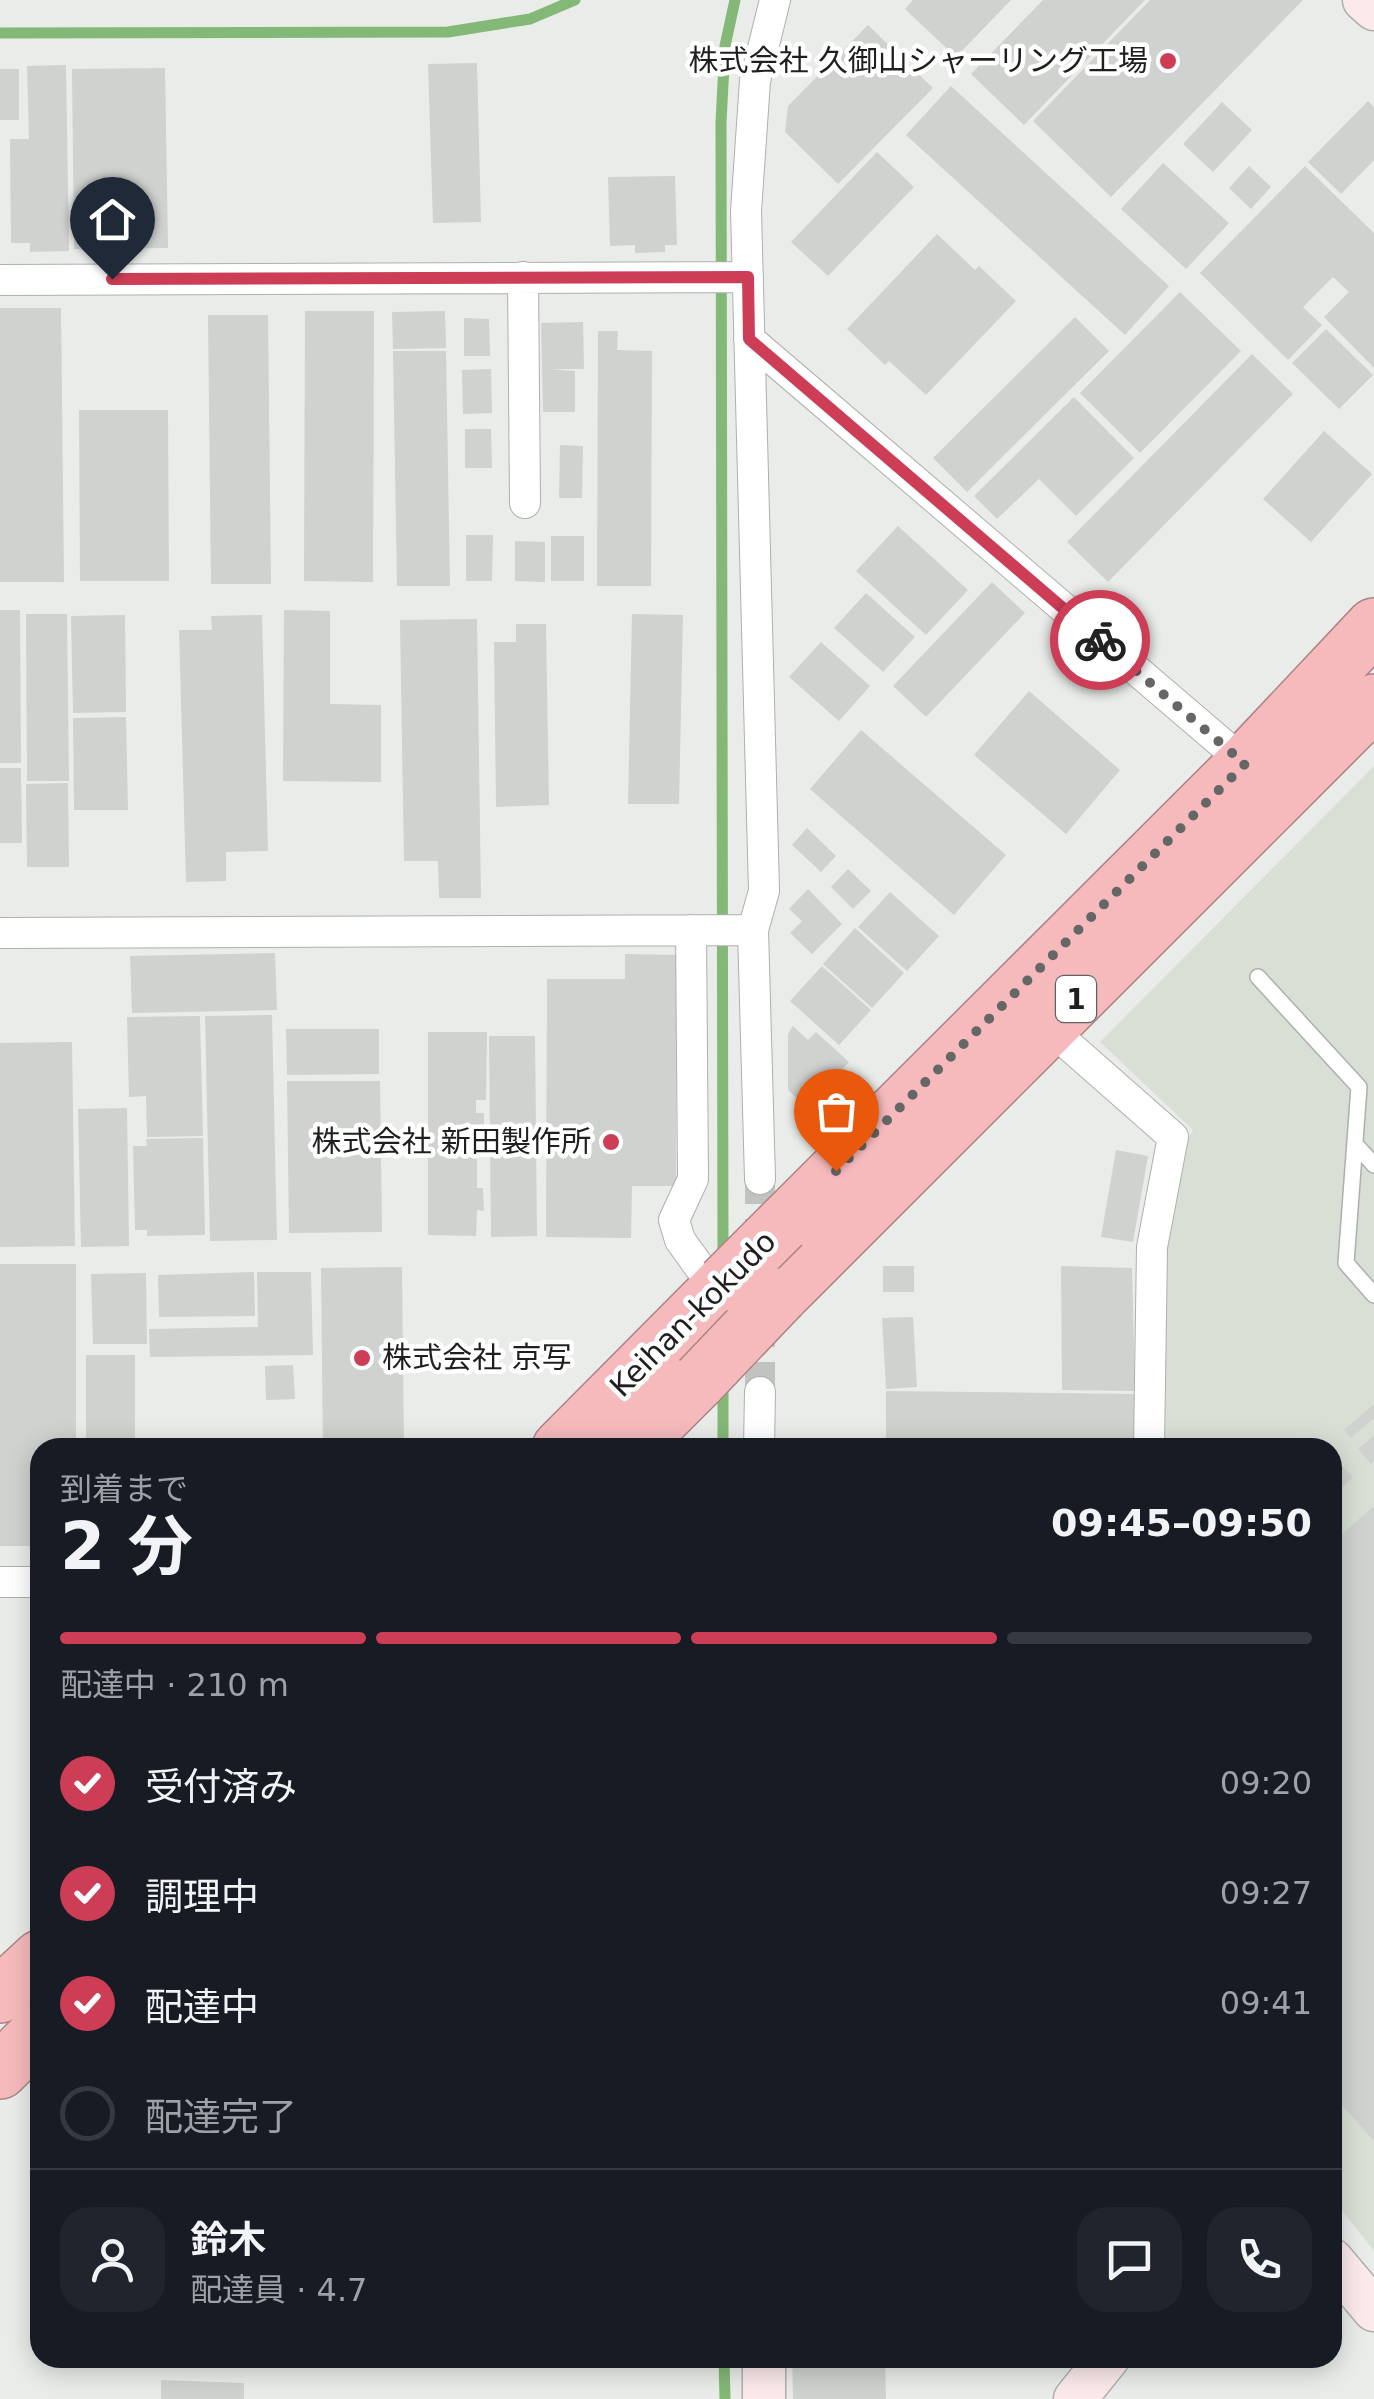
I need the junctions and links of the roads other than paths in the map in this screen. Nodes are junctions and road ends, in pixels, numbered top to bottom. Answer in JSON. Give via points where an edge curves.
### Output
{"nodes":[{"id":1,"x":775,"y":0,"type":"edge"},
{"id":2,"x":1364,"y":0,"type":"edge"},
{"id":3,"x":1374,"y":8,"type":"edge"},
{"id":4,"x":748,"y":277,"type":"junction"},
{"id":5,"x":522,"y":278,"type":"junction"},
{"id":6,"x":0,"y":280,"type":"edge"},
{"id":7,"x":749,"y":339,"type":"junction"},
{"id":8,"x":525,"y":503,"type":"dead end"},
{"id":9,"x":1374,"y":626,"type":"edge"},
{"id":10,"x":1374,"y":702,"type":"edge"},
{"id":11,"x":1245,"y":764,"type":"junction"},
{"id":12,"x":691,"y":930,"type":"junction"},
{"id":13,"x":753,"y":930,"type":"junction"},
{"id":14,"x":0,"y":933,"type":"edge"},
{"id":15,"x":1258,"y":978,"type":"dead end"},
{"id":16,"x":1048,"y":1027,"type":"junction"},
{"id":17,"x":1354,"y":1144,"type":"junction"},
{"id":18,"x":1374,"y":1165,"type":"edge"},
{"id":19,"x":771,"y":1202,"type":"junction"},
{"id":20,"x":720,"y":1286,"type":"junction"},
{"id":21,"x":1374,"y":1295,"type":"edge"},
{"id":22,"x":760,"y":1392,"type":"tunnel mouth"},
{"id":23,"x":570,"y":1438,"type":"edge"},
{"id":24,"x":642,"y":1438,"type":"edge"},
{"id":25,"x":760,"y":1438,"type":"edge"},
{"id":26,"x":1149,"y":1438,"type":"edge"},
{"id":27,"x":0,"y":1582,"type":"edge"},
{"id":28,"x":30,"y":1582,"type":"edge"},
{"id":29,"x":30,"y":1967,"type":"edge"},
{"id":30,"x":0,"y":1995,"type":"edge"},
{"id":31,"x":30,"y":2041,"type":"edge"},
{"id":32,"x":0,"y":2070,"type":"edge"},
{"id":33,"x":1342,"y":2272,"type":"edge"},
{"id":34,"x":1374,"y":2310,"type":"edge"},
{"id":35,"x":764,"y":2368,"type":"edge"},
{"id":36,"x":1100,"y":2368,"type":"edge"},
{"id":37,"x":764,"y":2399,"type":"edge"},
{"id":38,"x":1074,"y":2399,"type":"edge"}],
"edges":[{"from":1,"to":4,"type":"street","via":[[755,80]]},
{"from":2,"to":3,"type":"street"},
{"from":4,"to":5,"type":"street"},
{"from":4,"to":7,"type":"street"},
{"from":5,"to":6,"type":"street"},
{"from":5,"to":8,"type":"street"},
{"from":7,"to":11,"type":"street"},
{"from":7,"to":13,"type":"street","via":[[764,891]]},
{"from":9,"to":11,"type":"highway","name":"Keihan-kokudo","number":"1"},
{"from":10,"to":16,"type":"highway","name":"Keihan-kokudo","number":"1"},
{"from":11,"to":19,"type":"highway","name":"Keihan-kokudo","number":"1"},
{"from":12,"to":13,"type":"street"},
{"from":12,"to":14,"type":"street"},
{"from":12,"to":20,"type":"street","via":[[693,1180],[674,1220],[680,1240]]},
{"from":13,"to":19,"type":"street"},
{"from":15,"to":17,"type":"lane","via":[[1359,1087]]},
{"from":16,"to":24,"type":"highway","name":"Keihan-kokudo","number":"1","bridge":true},
{"from":16,"to":26,"type":"street","via":[[1173,1137],[1152,1248]]},
{"from":17,"to":18,"type":"lane"},
{"from":17,"to":21,"type":"lane","via":[[1346,1263]]},
{"from":19,"to":20,"type":"highway","name":"Keihan-kokudo","number":"1","bridge":true},
{"from":20,"to":23,"type":"highway","name":"Keihan-kokudo","number":"1"},
{"from":22,"to":25,"type":"street"},
{"from":27,"to":28,"type":"street"},
{"from":29,"to":30,"type":"highway"},
{"from":31,"to":32,"type":"highway"},
{"from":33,"to":34,"type":"street"},
{"from":35,"to":37,"type":"street"},
{"from":36,"to":38,"type":"street"}]}
